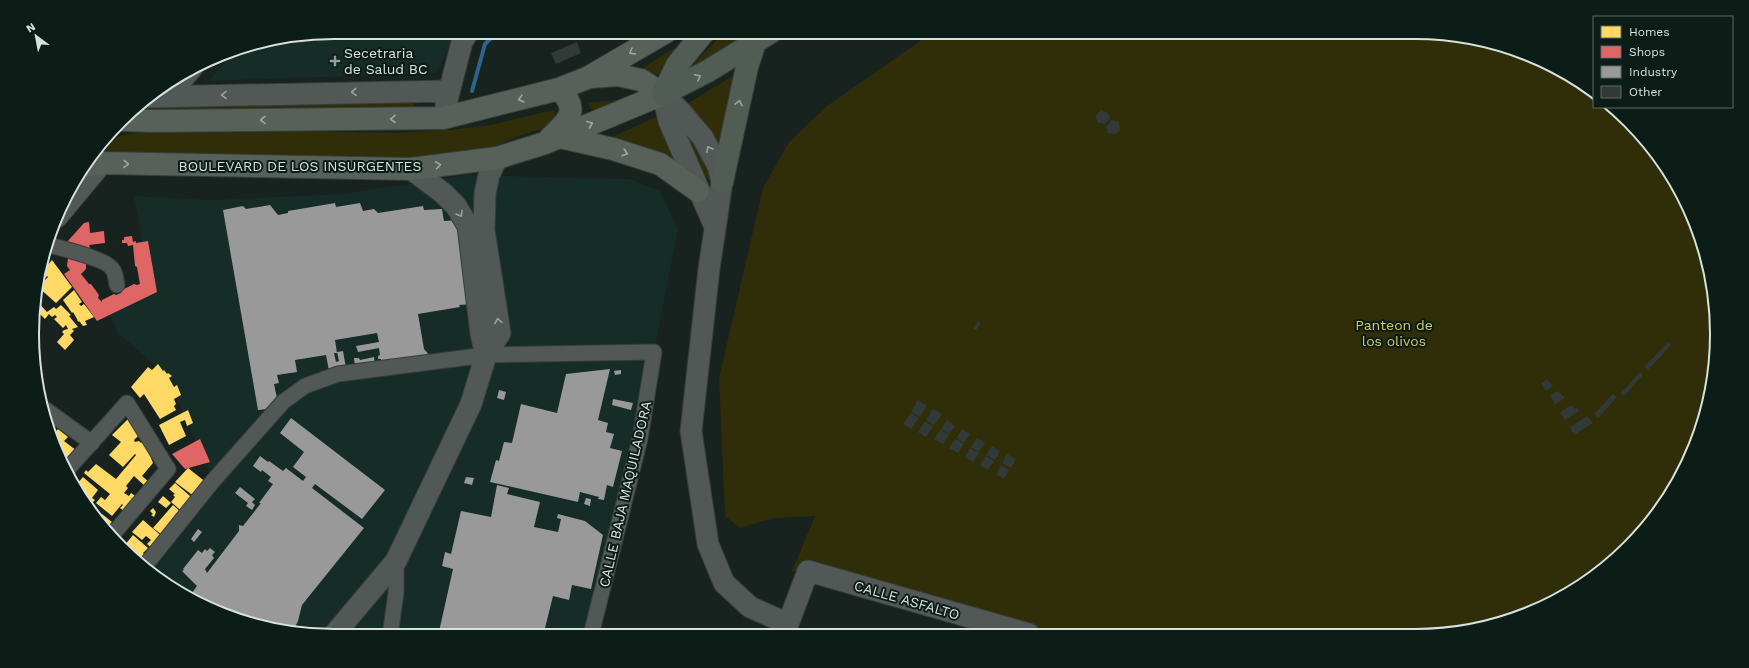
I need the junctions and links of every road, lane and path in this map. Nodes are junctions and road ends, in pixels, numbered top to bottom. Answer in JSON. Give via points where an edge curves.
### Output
{"nodes":[{"id":1,"x":464,"y":39,"type":"edge"},
{"id":2,"x":654,"y":39,"type":"edge"},
{"id":3,"x":698,"y":39,"type":"edge"},
{"id":4,"x":760,"y":39,"type":"edge"},
{"id":5,"x":762,"y":39,"type":"edge"},
{"id":6,"x":587,"y":78,"type":"junction"},
{"id":7,"x":559,"y":89,"type":"junction"},
{"id":8,"x":449,"y":92,"type":"junction"},
{"id":9,"x":663,"y":94,"type":"junction"},
{"id":10,"x":160,"y":96,"type":"edge"},
{"id":11,"x":443,"y":118,"type":"junction"},
{"id":12,"x":130,"y":120,"type":"edge"},
{"id":13,"x":553,"y":140,"type":"junction"},
{"id":14,"x":497,"y":158,"type":"junction"},
{"id":15,"x":95,"y":164,"type":"edge"},
{"id":16,"x":411,"y":169,"type":"junction"},
{"id":17,"x":722,"y":182,"type":"junction"},
{"id":18,"x":78,"y":187,"type":"edge"},
{"id":19,"x":698,"y":191,"type":"junction"},
{"id":20,"x":715,"y":227,"type":"junction"},
{"id":21,"x":53,"y":246,"type":"edge"},
{"id":22,"x":117,"y":285,"type":"dead end"},
{"id":23,"x":486,"y":356,"type":"junction"},
{"id":24,"x":50,"y":412,"type":"edge"},
{"id":25,"x":92,"y":442,"type":"junction"},
{"id":26,"x":70,"y":466,"type":"edge"},
{"id":27,"x":115,"y":532,"type":"edge"},
{"id":28,"x":396,"y":561,"type":"junction"},
{"id":29,"x":147,"y":563,"type":"edge"},
{"id":30,"x":339,"y":629,"type":"edge"},
{"id":31,"x":391,"y":629,"type":"edge"},
{"id":32,"x":593,"y":629,"type":"edge"},
{"id":33,"x":783,"y":629,"type":"edge"},
{"id":34,"x":785,"y":629,"type":"edge"},
{"id":35,"x":1011,"y":629,"type":"edge"}],
"edges":[{"from":1,"to":8,"type":"street"},
{"from":2,"to":6,"type":"main road","one_way":true},
{"from":3,"to":9,"type":"highway","via":[[677,65]]},
{"from":9,"to":4,"type":"highway","name":"BOULEVARD DE LOS INSURGENTES","one_way":true,"via":[[708,71]]},
{"from":17,"to":5,"type":"highway","one_way":true,"via":[[747,67]]},
{"from":6,"to":7,"type":"main road"},
{"from":6,"to":9,"type":"main road","via":[[618,75],[641,80]]},
{"from":7,"to":11,"type":"main road","one_way":true},
{"from":7,"to":13,"type":"main road","via":[[570,104],[571,116]]},
{"from":8,"to":10,"type":"street","one_way":true},
{"from":8,"to":11,"type":"street"},
{"from":13,"to":9,"type":"main road","name":"BOULEVARD DE LOS INSURGENTES","one_way":true},
{"from":17,"to":9,"type":"street","one_way":true,"via":[[718,166],[703,138]]},
{"from":9,"to":19,"type":"street","via":[[670,121]]},
{"from":11,"to":12,"type":"main road","one_way":true},
{"from":13,"to":14,"type":"main road","name":"BOULEVARD DE LOS INSURGENTES"},
{"from":13,"to":19,"type":"main road","one_way":true,"via":[[613,148],[660,164]]},
{"from":16,"to":14,"type":"main road","name":"BOULEVARD DE LOS INSURGENTES","one_way":true},
{"from":23,"to":14,"type":"street","one_way":true,"via":[[500,333],[484,230],[485,193],[489,175]]},
{"from":15,"to":16,"type":"main road","name":"BOULEVARD DE LOS INSURGENTES","one_way":true},
{"from":15,"to":18,"type":"street"},
{"from":16,"to":23,"type":"street","one_way":true,"via":[[443,193],[456,206],[468,226],[480,334]]},
{"from":17,"to":20,"type":"street"},
{"from":19,"to":20,"type":"street"},
{"from":20,"to":33,"type":"street","via":[[692,431],[708,544],[724,583],[750,607]]},
{"from":21,"to":22,"type":"street","via":[[108,264],[113,270]]},
{"from":23,"to":28,"type":"street","via":[[471,404]]},
{"from":23,"to":29,"type":"street","name":"CALLE BAJA MAQUILADORA","via":[[338,374],[305,386],[278,407],[213,481]]},
{"from":23,"to":32,"type":"street","name":"CALLE BAJA MAQUILADORA","via":[[654,352],[640,439]]},
{"from":24,"to":25,"type":"street"},
{"from":25,"to":26,"type":"street"},
{"from":25,"to":27,"type":"street","via":[[127,403],[168,470]]},
{"from":28,"to":30,"type":"street"},
{"from":28,"to":31,"type":"street","via":[[396,594]]},
{"from":34,"to":35,"type":"street","name":"CALLE ASFALTO","via":[[808,571]]}]}
